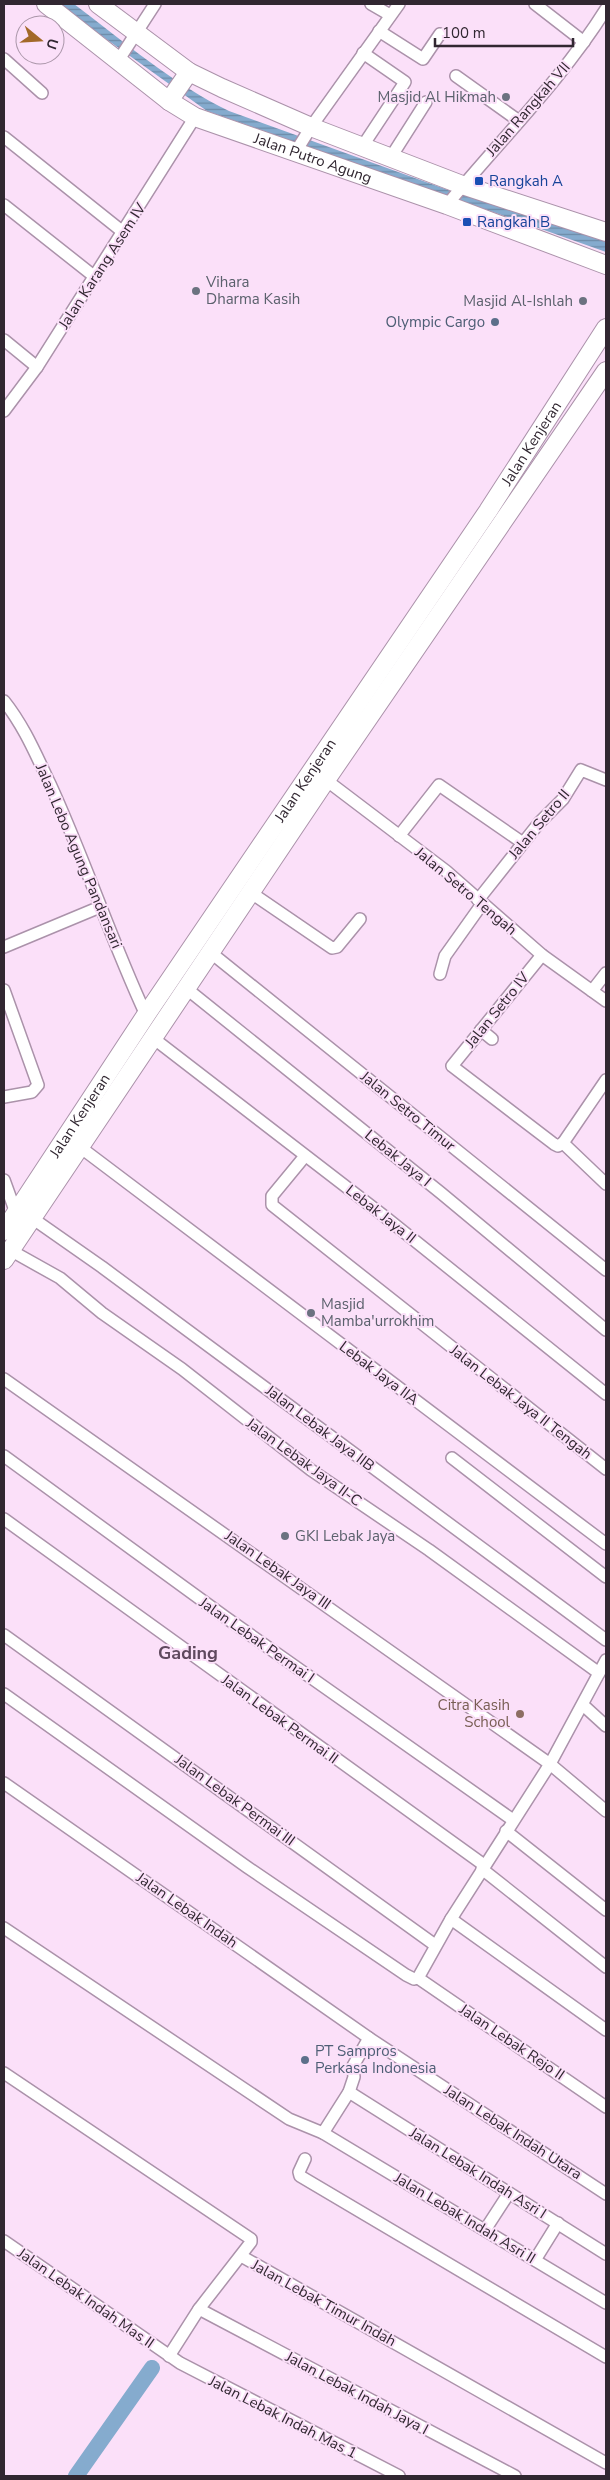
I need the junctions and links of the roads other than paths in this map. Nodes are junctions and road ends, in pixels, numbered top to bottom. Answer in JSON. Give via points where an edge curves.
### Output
{"nodes":[{"id":1,"x":46,"y":4,"type":"edge"},
{"id":2,"x":98,"y":4,"type":"edge"},
{"id":3,"x":155,"y":4,"type":"edge"},
{"id":4,"x":371,"y":4,"type":"edge"},
{"id":5,"x":399,"y":4,"type":"edge"},
{"id":6,"x":535,"y":4,"type":"edge"},
{"id":7,"x":606,"y":9,"type":"edge"},
{"id":8,"x":390,"y":16,"type":"junction"},
{"id":9,"x":379,"y":31,"type":"junction"},
{"id":10,"x":136,"y":34,"type":"junction"},
{"id":11,"x":440,"y":34,"type":"dead end"},
{"id":12,"x":584,"y":42,"type":"junction"},
{"id":13,"x":363,"y":53,"type":"junction"},
{"id":14,"x":4,"y":59,"type":"edge"},
{"id":15,"x":119,"y":60,"type":"junction"},
{"id":16,"x":188,"y":74,"type":"junction"},
{"id":17,"x":456,"y":76,"type":"dead end"},
{"id":18,"x":42,"y":93,"type":"dead end"},
{"id":19,"x":172,"y":97,"type":"junction"},
{"id":20,"x":426,"y":102,"type":"dead end"},
{"id":21,"x":195,"y":117,"type":"junction"},
{"id":22,"x":519,"y":121,"type":"junction"},
{"id":23,"x":308,"y":130,"type":"junction"},
{"id":24,"x":4,"y":138,"type":"edge"},
{"id":25,"x":362,"y":147,"type":"junction"},
{"id":26,"x":296,"y":150,"type":"junction"},
{"id":27,"x":391,"y":157,"type":"junction"},
{"id":28,"x":461,"y":187,"type":"junction"},
{"id":29,"x":448,"y":203,"type":"junction"},
{"id":30,"x":4,"y":205,"type":"edge"},
{"id":31,"x":123,"y":232,"type":"junction"},
{"id":32,"x":606,"y":232,"type":"edge"},
{"id":33,"x":606,"y":265,"type":"edge"},
{"id":34,"x":95,"y":277,"type":"junction"},
{"id":35,"x":606,"y":328,"type":"edge"},
{"id":36,"x":4,"y":340,"type":"edge"},
{"id":37,"x":37,"y":367,"type":"junction"},
{"id":38,"x":606,"y":371,"type":"edge"},
{"id":39,"x":4,"y":411,"type":"edge"},
{"id":40,"x":375,"y":693,"type":"junction"},
{"id":41,"x":4,"y":701,"type":"edge"},
{"id":42,"x":358,"y":718,"type":"junction"},
{"id":43,"x":326,"y":780,"type":"junction"},
{"id":44,"x":606,"y":780,"type":"edge"},
{"id":45,"x":399,"y":836,"type":"junction"},
{"id":46,"x":522,"y":843,"type":"junction"},
{"id":47,"x":250,"y":892,"type":"junction"},
{"id":48,"x":480,"y":902,"type":"junction"},
{"id":49,"x":100,"y":907,"type":"junction"},
{"id":50,"x":360,"y":919,"type":"dead end"},
{"id":51,"x":4,"y":947,"type":"edge"},
{"id":52,"x":210,"y":952,"type":"junction"},
{"id":53,"x":542,"y":955,"type":"junction"},
{"id":54,"x":606,"y":973,"type":"edge"},
{"id":55,"x":440,"y":974,"type":"dead end"},
{"id":56,"x":187,"y":989,"type":"junction"},
{"id":57,"x":4,"y":990,"type":"edge"},
{"id":58,"x":592,"y":991,"type":"junction"},
{"id":59,"x":606,"y":1001,"type":"edge"},
{"id":60,"x":146,"y":1015,"type":"junction"},
{"id":61,"x":481,"y":1030,"type":"junction"},
{"id":62,"x":153,"y":1038,"type":"junction"},
{"id":63,"x":492,"y":1039,"type":"dead end"},
{"id":64,"x":606,"y":1080,"type":"edge"},
{"id":65,"x":4,"y":1097,"type":"edge"},
{"id":66,"x":563,"y":1143,"type":"junction"},
{"id":67,"x":80,"y":1147,"type":"junction"},
{"id":68,"x":305,"y":1156,"type":"junction"},
{"id":69,"x":606,"y":1184,"type":"edge"},
{"id":70,"x":4,"y":1185,"type":"edge"},
{"id":71,"x":24,"y":1216,"type":"junction"},
{"id":72,"x":4,"y":1232,"type":"edge"},
{"id":73,"x":7,"y":1255,"type":"edge"},
{"id":74,"x":606,"y":1270,"type":"edge"},
{"id":75,"x":606,"y":1330,"type":"edge"},
{"id":76,"x":4,"y":1379,"type":"edge"},
{"id":77,"x":606,"y":1394,"type":"edge"},
{"id":78,"x":4,"y":1456,"type":"edge"},
{"id":79,"x":452,"y":1458,"type":"dead end"},
{"id":80,"x":606,"y":1469,"type":"edge"},
{"id":81,"x":4,"y":1519,"type":"edge"},
{"id":82,"x":606,"y":1544,"type":"edge"},
{"id":83,"x":606,"y":1577,"type":"edge"},
{"id":84,"x":4,"y":1635,"type":"edge"},
{"id":85,"x":606,"y":1640,"type":"edge"},
{"id":86,"x":606,"y":1660,"type":"edge"},
{"id":87,"x":599,"y":1673,"type":"junction"},
{"id":88,"x":4,"y":1694,"type":"edge"},
{"id":89,"x":583,"y":1705,"type":"junction"},
{"id":90,"x":606,"y":1726,"type":"edge"},
{"id":91,"x":550,"y":1764,"type":"junction"},
{"id":92,"x":4,"y":1783,"type":"edge"},
{"id":93,"x":606,"y":1811,"type":"edge"},
{"id":94,"x":513,"y":1820,"type":"junction"},
{"id":95,"x":506,"y":1832,"type":"junction"},
{"id":96,"x":483,"y":1867,"type":"junction"},
{"id":97,"x":606,"y":1910,"type":"edge"},
{"id":98,"x":450,"y":1919,"type":"junction"},
{"id":99,"x":4,"y":1928,"type":"edge"},
{"id":100,"x":435,"y":1945,"type":"junction"},
{"id":101,"x":606,"y":1967,"type":"edge"},
{"id":102,"x":418,"y":1978,"type":"junction"},
{"id":103,"x":606,"y":2030,"type":"edge"},
{"id":104,"x":369,"y":2038,"type":"junction"},
{"id":105,"x":4,"y":2073,"type":"edge"},
{"id":106,"x":349,"y":2092,"type":"junction"},
{"id":107,"x":606,"y":2107,"type":"edge"},
{"id":108,"x":323,"y":2133,"type":"junction"},
{"id":109,"x":305,"y":2159,"type":"dead end"},
{"id":110,"x":509,"y":2193,"type":"junction"},
{"id":111,"x":606,"y":2194,"type":"edge"},
{"id":112,"x":558,"y":2224,"type":"junction"},
{"id":113,"x":485,"y":2230,"type":"junction"},
{"id":114,"x":4,"y":2241,"type":"edge"},
{"id":115,"x":606,"y":2254,"type":"edge"},
{"id":116,"x":240,"y":2256,"type":"junction"},
{"id":117,"x":535,"y":2260,"type":"junction"},
{"id":118,"x":606,"y":2302,"type":"edge"},
{"id":119,"x":199,"y":2309,"type":"junction"},
{"id":120,"x":169,"y":2356,"type":"junction"},
{"id":121,"x":606,"y":2357,"type":"edge"},
{"id":122,"x":606,"y":2463,"type":"edge"},
{"id":123,"x":399,"y":2476,"type":"edge"},
{"id":124,"x":515,"y":2476,"type":"edge"}],
"edges":[{"from":1,"to":15,"type":"main road","name":"Jalan Putro Agung"},
{"from":2,"to":10,"type":"main road","name":"Jalan Putro Agung"},
{"from":3,"to":10,"type":"street"},
{"from":4,"to":8,"type":"street"},
{"from":5,"to":8,"type":"street"},
{"from":6,"to":12,"type":"street"},
{"from":7,"to":12,"type":"street","name":"Jalan Rangkah VII"},
{"from":8,"to":9,"type":"street"},
{"from":9,"to":11,"type":"street","via":[[423,58]]},
{"from":9,"to":13,"type":"street"},
{"from":10,"to":15,"type":"street"},
{"from":10,"to":16,"type":"main road","name":"Jalan Putro Agung"},
{"from":12,"to":22,"type":"street","name":"Jalan Rangkah VII"},
{"from":13,"to":23,"type":"street"},
{"from":13,"to":25,"type":"street","via":[[405,82]]},
{"from":14,"to":18,"type":"street"},
{"from":15,"to":19,"type":"main road","name":"Jalan Putro Agung"},
{"from":16,"to":19,"type":"main road"},
{"from":16,"to":23,"type":"main road","name":"Jalan Putro Agung"},
{"from":17,"to":22,"type":"street"},
{"from":19,"to":21,"type":"main road","name":"Jalan Putro Agung"},
{"from":20,"to":27,"type":"street"},
{"from":21,"to":26,"type":"main road","name":"Jalan Putro Agung"},
{"from":21,"to":31,"type":"street","name":"Jalan Karang Asem IV"},
{"from":22,"to":28,"type":"street","name":"Jalan Rangkah VII"},
{"from":23,"to":25,"type":"main road","name":"Jalan Putro Agung"},
{"from":23,"to":26,"type":"street"},
{"from":24,"to":31,"type":"street"},
{"from":25,"to":27,"type":"main road","name":"Jalan Putro Agung"},
{"from":26,"to":29,"type":"main road","name":"Jalan Putro Agung"},
{"from":27,"to":28,"type":"main road","name":"Jalan Putro Agung"},
{"from":28,"to":29,"type":"street","name":"Jalan Rangkah VII"},
{"from":28,"to":32,"type":"main road","name":"Jalan Putro Agung"},
{"from":29,"to":33,"type":"main road","name":"Jalan Putro Agung"},
{"from":30,"to":34,"type":"street"},
{"from":31,"to":34,"type":"street","name":"Jalan Karang Asem IV"},
{"from":34,"to":37,"type":"street","name":"Jalan Karang Asem IV"},
{"from":35,"to":40,"type":"main road","name":"Jalan Kenjeran"},
{"from":36,"to":37,"type":"street"},
{"from":37,"to":39,"type":"street","name":"Jalan Karang Asem IV"},
{"from":38,"to":40,"type":"main road","name":"Jalan Kenjeran"},
{"from":40,"to":42,"type":"main road","name":"Jalan Kenjeran"},
{"from":41,"to":49,"type":"street","name":"Jalan Lebo Agung Pandansari","via":[[28,738],[65,816]]},
{"from":42,"to":43,"type":"main road","name":"Jalan Kenjeran"},
{"from":42,"to":60,"type":"main road","name":"Jalan Kenjeran"},
{"from":43,"to":45,"type":"street","name":"Jalan Setro Tengah"},
{"from":43,"to":47,"type":"main road","name":"Jalan Kenjeran"},
{"from":44,"to":46,"type":"street","name":"Jalan Setro II","via":[[581,770],[558,804]]},
{"from":45,"to":46,"type":"street","via":[[439,785]]},
{"from":45,"to":48,"type":"street","name":"Jalan Setro Tengah","via":[[446,871]]},
{"from":46,"to":48,"type":"street","name":"Jalan Setro II"},
{"from":47,"to":50,"type":"street","via":[[332,948]]},
{"from":47,"to":52,"type":"main road","name":"Jalan Kenjeran"},
{"from":48,"to":53,"type":"street","name":"Jalan Setro Tengah"},
{"from":48,"to":55,"type":"street","name":"Jalan Setro II","via":[[445,956]]},
{"from":49,"to":51,"type":"street"},
{"from":49,"to":60,"type":"street","name":"Jalan Lebo Agung Pandansari"},
{"from":52,"to":56,"type":"main road","name":"Jalan Kenjeran"},
{"from":52,"to":74,"type":"street","name":"Jalan Setro Timur"},
{"from":53,"to":58,"type":"street","name":"Jalan Setro Tengah"},
{"from":53,"to":61,"type":"street","name":"Jalan Setro IV"},
{"from":54,"to":58,"type":"street"},
{"from":56,"to":62,"type":"main road","name":"Jalan Kenjeran"},
{"from":56,"to":75,"type":"street","name":"Lebak Jaya I"},
{"from":57,"to":65,"type":"street","via":[[38,1085],[32,1092]]},
{"from":58,"to":59,"type":"street","name":"Jalan Setro Tengah"},
{"from":60,"to":71,"type":"main road","name":"Jalan Kenjeran"},
{"from":61,"to":63,"type":"street"},
{"from":61,"to":66,"type":"street","name":"Jalan Setro IV","via":[[452,1066],[556,1146]]},
{"from":62,"to":67,"type":"main road","name":"Jalan Kenjeran"},
{"from":62,"to":68,"type":"street","name":"Lebak Jaya II"},
{"from":64,"to":66,"type":"street"},
{"from":66,"to":69,"type":"street"},
{"from":67,"to":71,"type":"main road","name":"Jalan Kenjeran"},
{"from":67,"to":82,"type":"street","name":"Lebak Jaya IIA"},
{"from":68,"to":77,"type":"street","name":"Lebak Jaya II"},
{"from":68,"to":80,"type":"street","name":"Jalan Lebak Jaya II Tengah","via":[[272,1196],[272,1205]]},
{"from":70,"to":71,"type":"street"},
{"from":71,"to":72,"type":"main road","name":"Jalan Kenjeran"},
{"from":71,"to":73,"type":"main road","name":"Jalan Kenjeran"},
{"from":71,"to":85,"type":"street","name":"Jalan Lebak Jaya IIB","via":[[118,1278]]},
{"from":73,"to":87,"type":"street","name":"Jalan Lebak Jaya II-C","via":[[60,1278],[310,1470],[429,1550]]},
{"from":76,"to":91,"type":"street","name":"Jalan Lebak Jaya III"},
{"from":78,"to":94,"type":"street","name":"Jalan Lebak Permai I"},
{"from":79,"to":83,"type":"street"},
{"from":81,"to":96,"type":"street","name":"Jalan Lebak Permai II"},
{"from":84,"to":100,"type":"street","name":"Jalan Lebak Permai III"},
{"from":86,"to":87,"type":"street"},
{"from":87,"to":89,"type":"street"},
{"from":88,"to":102,"type":"street","name":"Jalan Lebak Rejo II","via":[[247,1867],[406,1975]]},
{"from":89,"to":90,"type":"street"},
{"from":89,"to":91,"type":"street"},
{"from":91,"to":93,"type":"street","name":"Jalan Lebak Jaya III"},
{"from":91,"to":94,"type":"street"},
{"from":92,"to":104,"type":"street","name":"Jalan Lebak Indah"},
{"from":94,"to":95,"type":"street"},
{"from":95,"to":96,"type":"street"},
{"from":95,"to":97,"type":"street"},
{"from":96,"to":98,"type":"street"},
{"from":96,"to":101,"type":"street","name":"Jalan Lebak Permai II"},
{"from":98,"to":100,"type":"street"},
{"from":98,"to":103,"type":"street"},
{"from":99,"to":108,"type":"street","name":"Jalan Lebak Indah Asri II","via":[[289,2119]]},
{"from":100,"to":102,"type":"street"},
{"from":102,"to":107,"type":"street","name":"Jalan Lebak Rejo II"},
{"from":104,"to":106,"type":"street","via":[[353,2066],[354,2077]]},
{"from":104,"to":111,"type":"street","name":"Jalan Lebak Indah Utara"},
{"from":105,"to":116,"type":"street","name":"Jalan Lebak Timur Indah","via":[[251,2238]]},
{"from":106,"to":108,"type":"street"},
{"from":106,"to":110,"type":"street","name":"Jalan Lebak Indah Asri I"},
{"from":108,"to":113,"type":"street","name":"Jalan Lebak Indah Asri II"},
{"from":109,"to":121,"type":"street","via":[[300,2176]]},
{"from":110,"to":112,"type":"street","name":"Jalan Lebak Indah Asri I"},
{"from":110,"to":113,"type":"street"},
{"from":112,"to":115,"type":"street","name":"Jalan Lebak Indah Asri I"},
{"from":112,"to":117,"type":"street"},
{"from":113,"to":117,"type":"street","name":"Jalan Lebak Indah Asri II"},
{"from":114,"to":120,"type":"street","name":"Jalan Lebak Indah Mas II"},
{"from":116,"to":119,"type":"street"},
{"from":116,"to":122,"type":"street","name":"Jalan Lebak Timur Indah"},
{"from":117,"to":118,"type":"street","name":"Jalan Lebak Indah Asri II"},
{"from":119,"to":120,"type":"street"},
{"from":119,"to":124,"type":"street","name":"Jalan Lebak Indah Jaya I"},
{"from":120,"to":123,"type":"street","name":"Jalan Lebak Indah Mas 1","via":[[289,2422]]}]}
